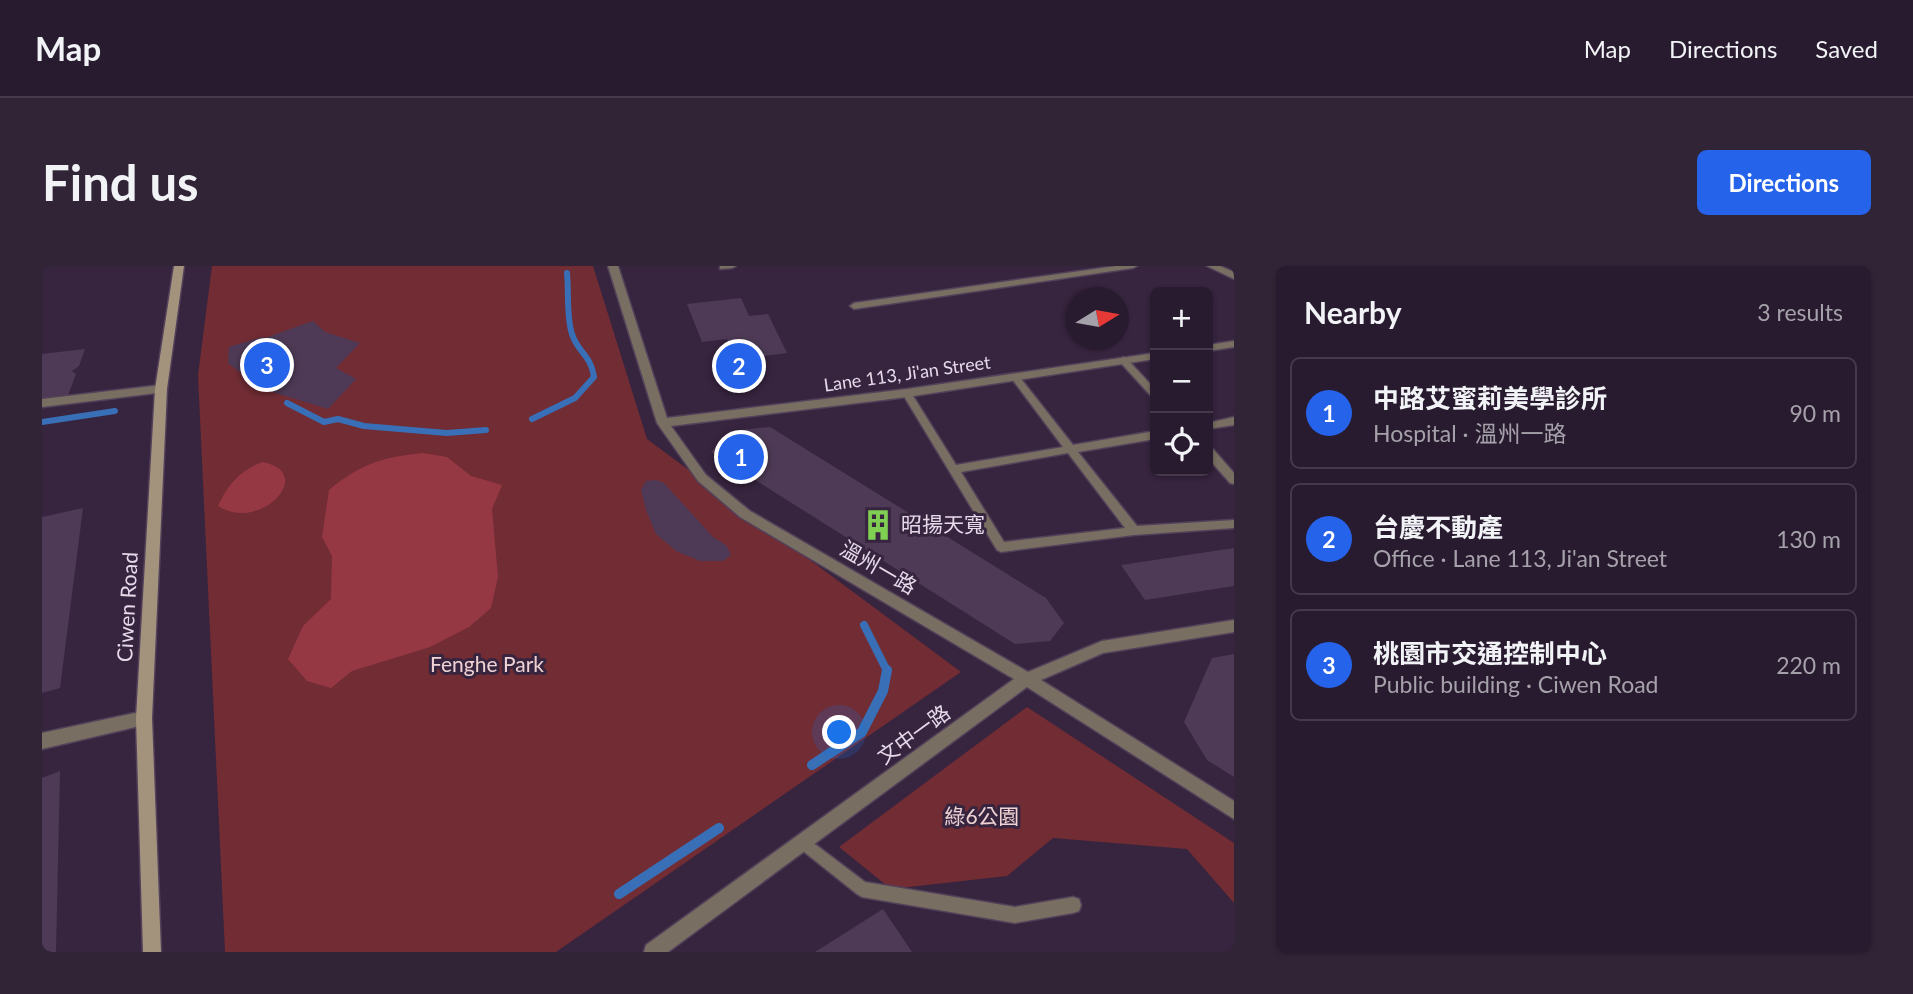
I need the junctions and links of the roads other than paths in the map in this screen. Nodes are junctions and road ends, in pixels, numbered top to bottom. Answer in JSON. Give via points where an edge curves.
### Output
{"nodes":[{"id":1,"x":179,"y":266,"type":"edge"},
{"id":2,"x":613,"y":266,"type":"edge"},
{"id":3,"x":1132,"y":266,"type":"edge"},
{"id":4,"x":1212,"y":266,"type":"edge"},
{"id":5,"x":1234,"y":276,"type":"edge"},
{"id":6,"x":854,"y":306,"type":"dead end"},
{"id":7,"x":1233,"y":345,"type":"edge"},
{"id":8,"x":1213,"y":347,"type":"edge"},
{"id":9,"x":1150,"y":357,"type":"edge"},
{"id":10,"x":1123,"y":360,"type":"junction"},
{"id":11,"x":1015,"y":377,"type":"junction"},
{"id":12,"x":161,"y":389,"type":"junction"},
{"id":13,"x":1150,"y":390,"type":"edge"},
{"id":14,"x":907,"y":393,"type":"junction"},
{"id":15,"x":42,"y":403,"type":"edge"},
{"id":16,"x":1234,"y":421,"type":"edge"},
{"id":17,"x":663,"y":424,"type":"junction"},
{"id":18,"x":1213,"y":425,"type":"edge"},
{"id":19,"x":1150,"y":436,"type":"edge"},
{"id":20,"x":1071,"y":449,"type":"junction"},
{"id":21,"x":1213,"y":457,"type":"edge"},
{"id":22,"x":954,"y":469,"type":"junction"},
{"id":23,"x":1234,"y":480,"type":"edge"},
{"id":24,"x":1234,"y":524,"type":"edge"},
{"id":25,"x":1134,"y":531,"type":"junction"},
{"id":26,"x":1001,"y":547,"type":"joint"},
{"id":27,"x":1234,"y":626,"type":"edge"},
{"id":28,"x":1027,"y":679,"type":"junction"},
{"id":29,"x":144,"y":718,"type":"junction"},
{"id":30,"x":42,"y":741,"type":"edge"},
{"id":31,"x":1234,"y":811,"type":"edge"},
{"id":32,"x":803,"y":842,"type":"junction"},
{"id":33,"x":1073,"y":905,"type":"dead end"},
{"id":34,"x":662,"y":949,"type":"edge"},
{"id":35,"x":152,"y":952,"type":"edge"}],
"edges":[{"from":1,"to":12,"type":"street","name":"Ciwen Road"},
{"from":2,"to":17,"type":"street","name":"溫州一路"},
{"from":3,"to":6,"type":"lane"},
{"from":4,"to":5,"type":"street"},
{"from":7,"to":8,"type":"street"},
{"from":9,"to":10,"type":"street","name":"Lane 113, Ji'an Street"},
{"from":10,"to":11,"type":"street","name":"Lane 113, Ji'an Street"},
{"from":10,"to":13,"type":"lane"},
{"from":11,"to":14,"type":"street","name":"Lane 113, Ji'an Street"},
{"from":11,"to":20,"type":"lane"},
{"from":12,"to":15,"type":"street"},
{"from":12,"to":29,"type":"street","name":"Ciwen Road"},
{"from":14,"to":17,"type":"street","name":"Lane 113, Ji'an Street"},
{"from":14,"to":22,"type":"lane"},
{"from":16,"to":18,"type":"lane"},
{"from":17,"to":28,"type":"street","name":"溫州一路","via":[[702,478],[745,514]]},
{"from":19,"to":20,"type":"lane"},
{"from":20,"to":22,"type":"lane"},
{"from":20,"to":25,"type":"lane"},
{"from":21,"to":23,"type":"lane"},
{"from":22,"to":26,"type":"lane"},
{"from":24,"to":25,"type":"lane"},
{"from":25,"to":26,"type":"lane"},
{"from":27,"to":28,"type":"street","name":"文中一路","via":[[1102,647]]},
{"from":28,"to":31,"type":"street","name":"溫州一路"},
{"from":28,"to":32,"type":"street","name":"文中一路"},
{"from":29,"to":30,"type":"street"},
{"from":29,"to":35,"type":"street","name":"Ciwen Road"},
{"from":32,"to":33,"type":"lane","via":[[862,890],[1015,915]]},
{"from":32,"to":34,"type":"street","name":"文中一路"}]}
